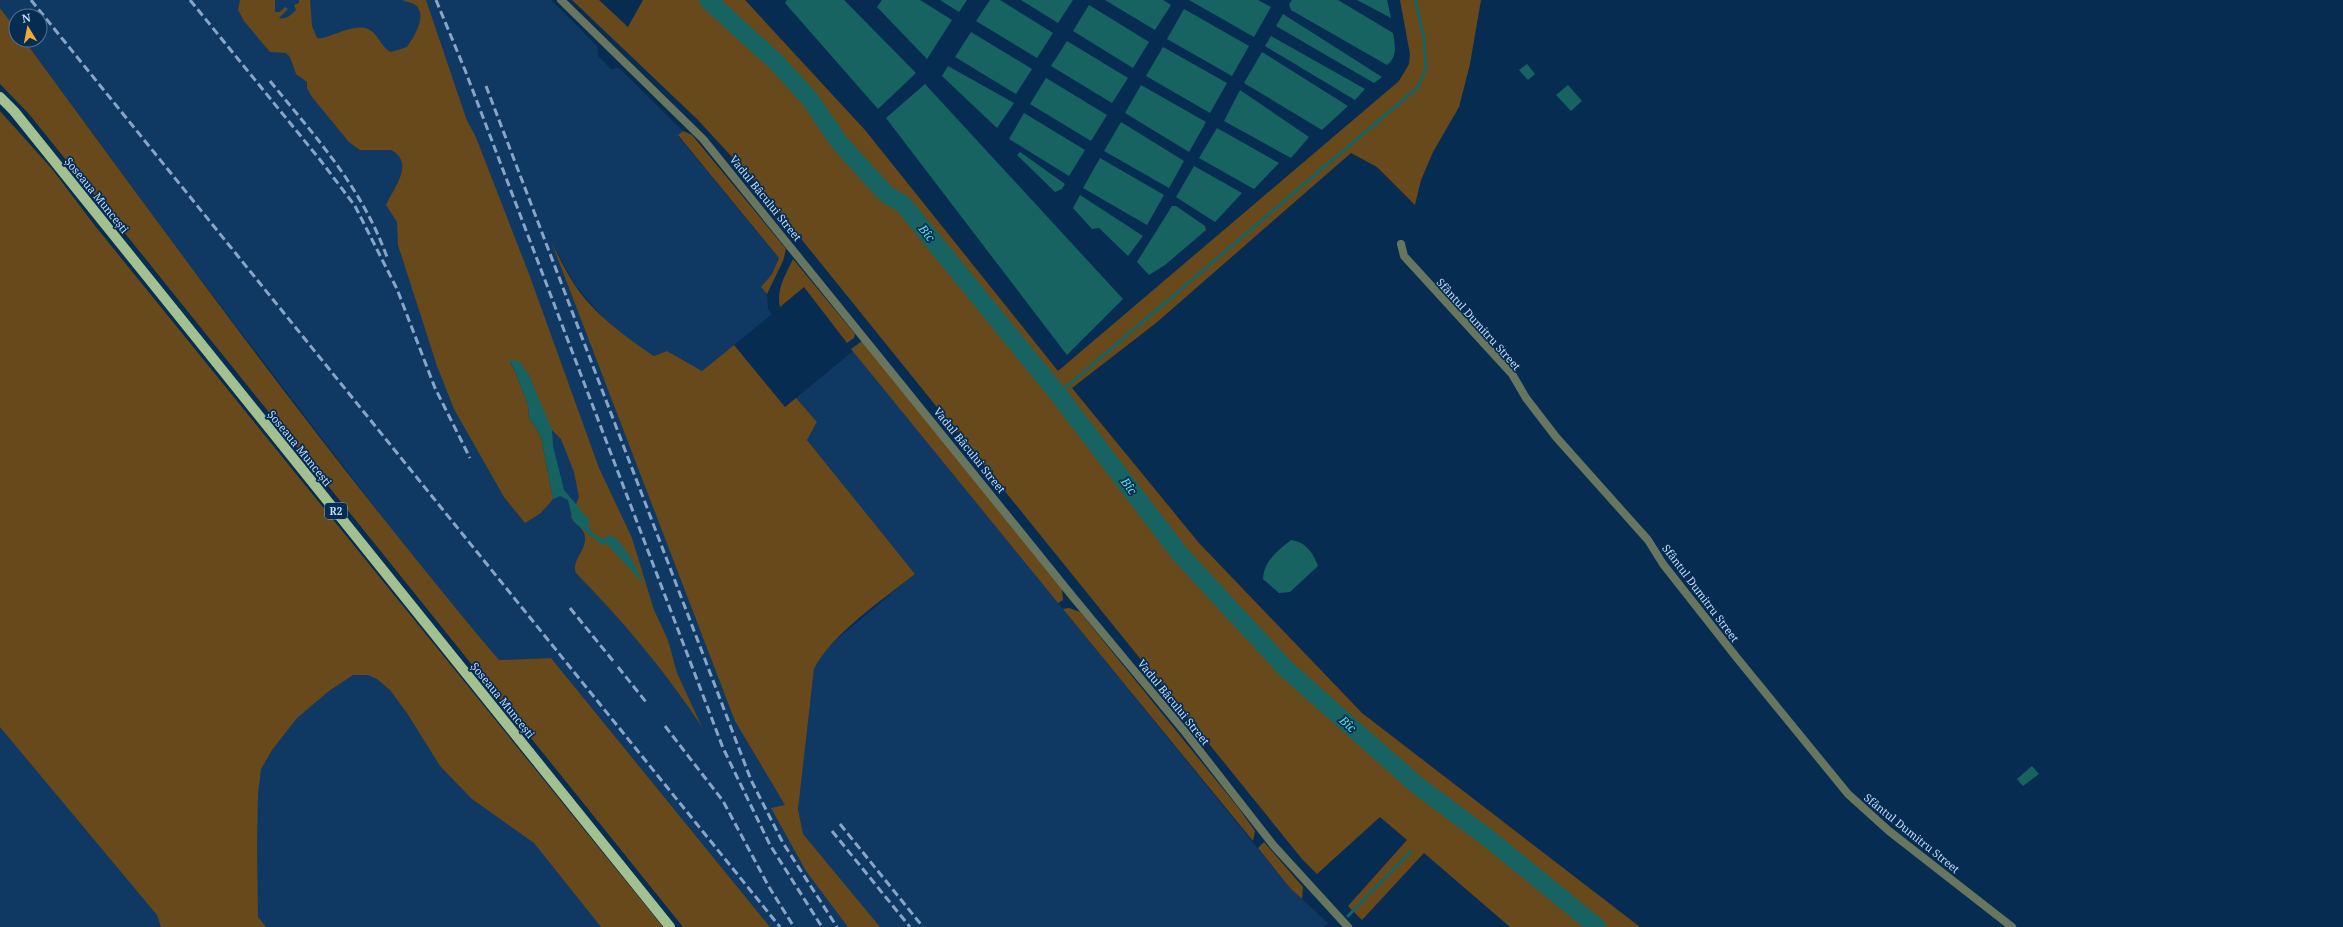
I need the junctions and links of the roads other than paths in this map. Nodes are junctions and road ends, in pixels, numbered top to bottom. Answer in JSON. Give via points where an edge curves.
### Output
{"nodes":[{"id":1,"x":561,"y":0,"type":"edge"},
{"id":2,"x":0,"y":97,"type":"edge"},
{"id":3,"x":1401,"y":244,"type":"dead end"},
{"id":4,"x":670,"y":927,"type":"edge"},
{"id":5,"x":1348,"y":927,"type":"edge"},
{"id":6,"x":2012,"y":927,"type":"edge"}],
"edges":[{"from":1,"to":5,"type":"street","name":"Vadul Bâcului Street","via":[[703,139],[1073,598],[1185,732],[1274,846]]},
{"from":2,"to":4,"type":"main road","name":"Șoseaua Muncești","number":"R2"},
{"from":3,"to":6,"type":"street","name":"Sfântul Dumitru Street","via":[[1404,256],[1512,374],[1526,398],[1556,437],[1648,540],[1663,564],[1737,658],[1848,794],[1889,830]]}]}
